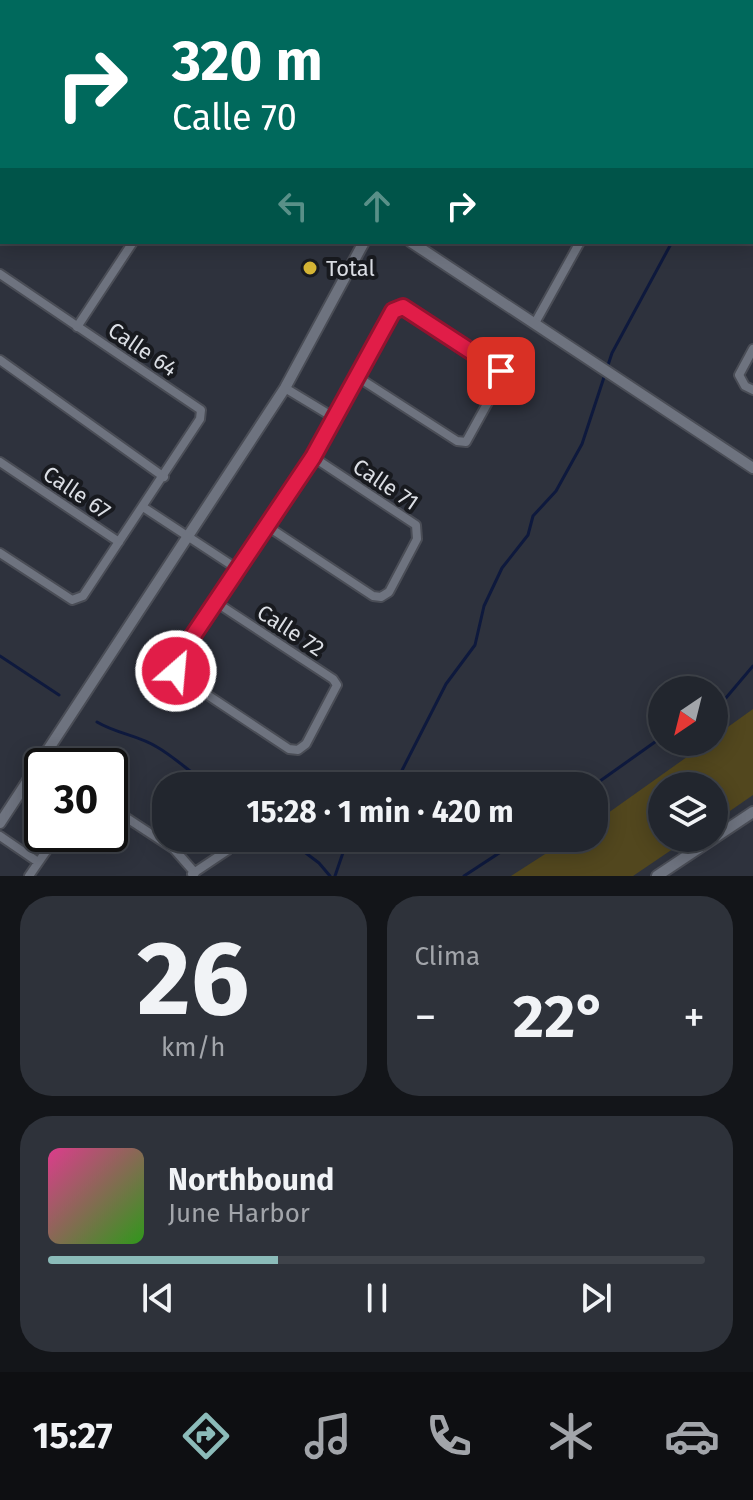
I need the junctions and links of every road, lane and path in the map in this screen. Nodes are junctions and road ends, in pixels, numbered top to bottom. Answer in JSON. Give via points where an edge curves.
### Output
{"nodes":[{"id":1,"x":132,"y":244,"type":"edge"},
{"id":2,"x":363,"y":244,"type":"edge"},
{"id":3,"x":414,"y":244,"type":"edge"},
{"id":4,"x":578,"y":245,"type":"edge"},
{"id":5,"x":0,"y":274,"type":"edge"},
{"id":6,"x":535,"y":323,"type":"junction"},
{"id":7,"x":77,"y":327,"type":"junction"},
{"id":8,"x":753,"y":349,"type":"edge"},
{"id":9,"x":0,"y":360,"type":"edge"},
{"id":10,"x":356,"y":376,"type":"junction"},
{"id":11,"x":285,"y":388,"type":"junction"},
{"id":12,"x":753,"y":390,"type":"edge"},
{"id":13,"x":333,"y":417,"type":"junction"},
{"id":14,"x":313,"y":457,"type":"junction"},
{"id":15,"x":0,"y":462,"type":"edge"},
{"id":16,"x":753,"y":468,"type":"edge"},
{"id":17,"x":164,"y":477,"type":"junction"},
{"id":18,"x":143,"y":507,"type":"junction"},
{"id":19,"x":267,"y":526,"type":"junction"},
{"id":20,"x":189,"y":537,"type":"junction"},
{"id":21,"x":119,"y":542,"type":"junction"},
{"id":22,"x":0,"y":553,"type":"edge"},
{"id":23,"x":239,"y":570,"type":"junction"},
{"id":24,"x":217,"y":603,"type":"junction"},
{"id":25,"x":753,"y":812,"type":"edge"},
{"id":26,"x":128,"y":819,"type":"edge"},
{"id":27,"x":0,"y":823,"type":"edge"},
{"id":28,"x":0,"y":836,"type":"edge"},
{"id":29,"x":45,"y":852,"type":"edge"},
{"id":30,"x":225,"y":852,"type":"edge"},
{"id":31,"x":38,"y":862,"type":"junction"},
{"id":32,"x":192,"y":874,"type":"edge"},
{"id":33,"x":29,"y":876,"type":"edge"},
{"id":34,"x":657,"y":876,"type":"edge"}],
"edges":[{"from":1,"to":7,"type":"street"},
{"from":2,"to":11,"type":"street"},
{"from":3,"to":6,"type":"street"},
{"from":4,"to":6,"type":"street"},
{"from":5,"to":7,"type":"street","name":"Calle 64"},
{"from":6,"to":16,"type":"street"},
{"from":7,"to":17,"type":"street","name":"Calle 64","via":[[201,410]]},
{"from":8,"to":12,"type":"street","via":[[739,375]]},
{"from":9,"to":17,"type":"street"},
{"from":10,"to":10,"type":"street","via":[[397,308],[403,307],[501,371],[502,383],[471,438],[457,441]]},
{"from":10,"to":13,"type":"street"},
{"from":11,"to":13,"type":"street"},
{"from":11,"to":20,"type":"street"},
{"from":13,"to":14,"type":"street"},
{"from":14,"to":19,"type":"street"},
{"from":14,"to":19,"type":"street","name":"Calle 71","via":[[416,525],[417,539],[389,592],[373,596]]},
{"from":15,"to":21,"type":"street","name":"Calle 67"},
{"from":17,"to":18,"type":"street","name":"Calle 64"},
{"from":18,"to":20,"type":"street"},
{"from":18,"to":21,"type":"street","name":"Calle 64"},
{"from":19,"to":23,"type":"street"},
{"from":20,"to":23,"type":"street"},
{"from":20,"to":27,"type":"street"},
{"from":21,"to":22,"type":"street","name":"Calle 67","via":[[83,596],[72,600]]},
{"from":23,"to":24,"type":"street"},
{"from":24,"to":24,"type":"street","name":"Calle 72","via":[[176,661],[176,671],[289,749],[298,750],[336,691],[333,679]]},
{"from":25,"to":34,"type":"street"},
{"from":26,"to":32,"type":"street","via":[[174,849]]},
{"from":28,"to":31,"type":"street"},
{"from":29,"to":31,"type":"street"},
{"from":30,"to":32,"type":"street"},
{"from":31,"to":33,"type":"street"}]}
